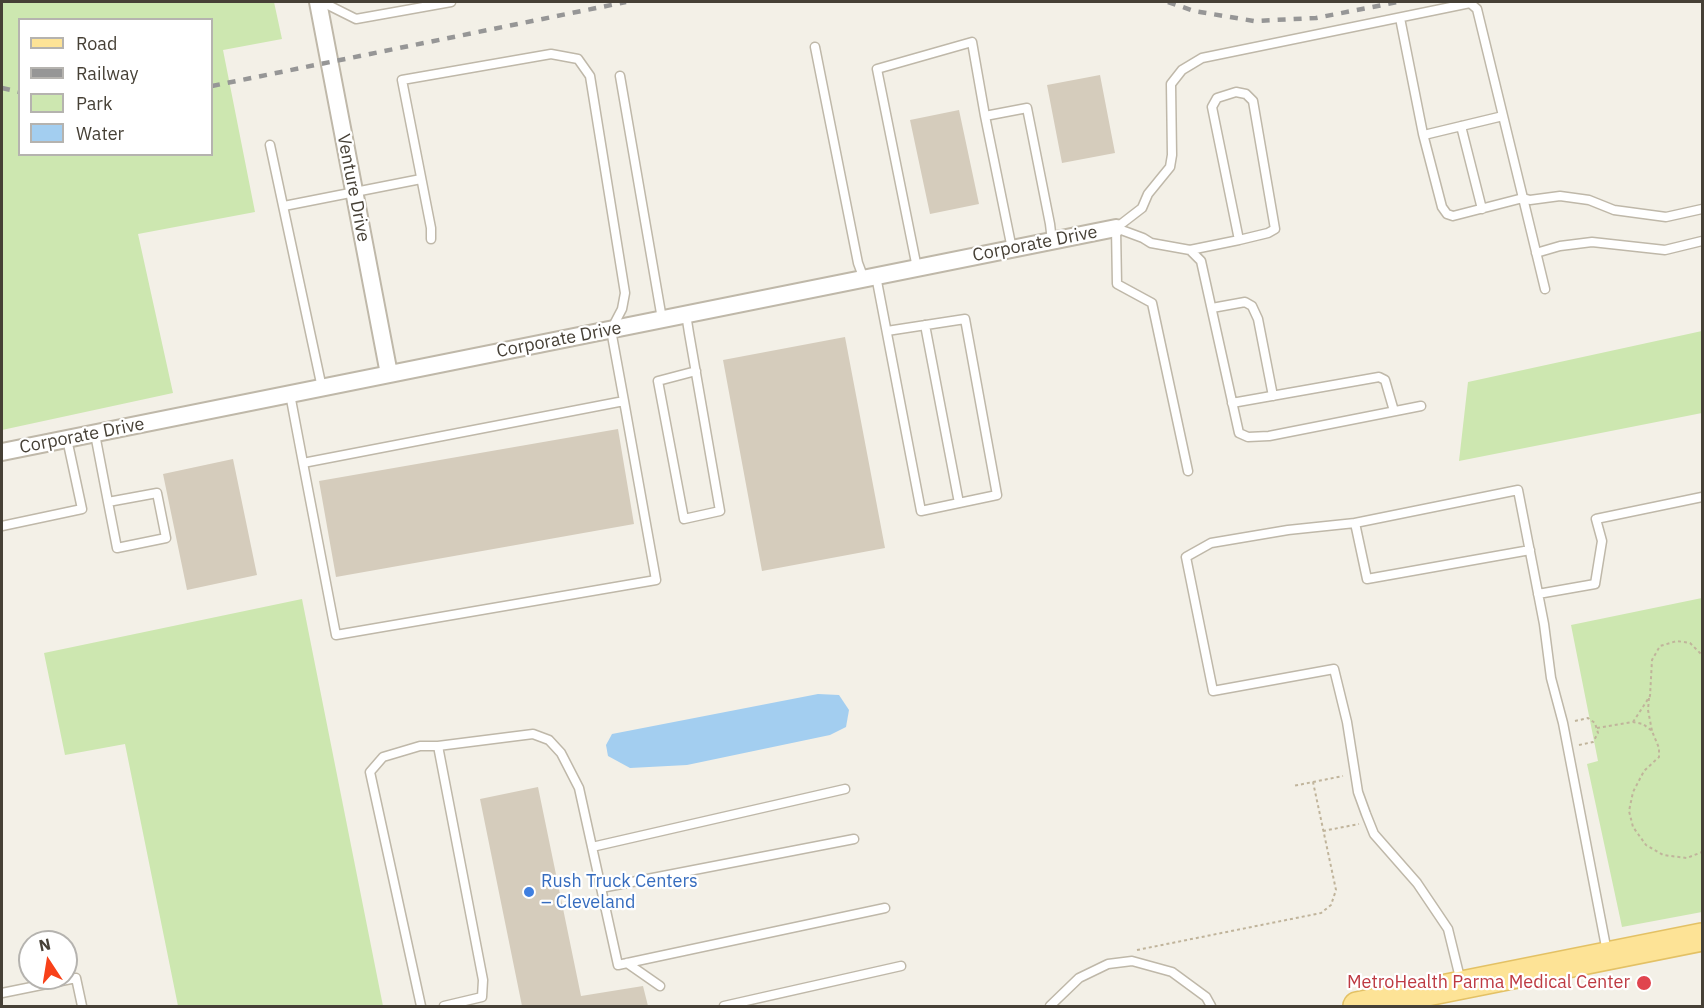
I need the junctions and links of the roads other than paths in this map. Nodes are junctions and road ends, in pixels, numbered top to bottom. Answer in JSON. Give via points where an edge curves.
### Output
{"nodes":[{"id":1,"x":320,"y":2,"type":"edge"},
{"id":2,"x":451,"y":2,"type":"edge"},
{"id":3,"x":1400,"y":18,"type":"junction"},
{"id":4,"x":815,"y":47,"type":"dead end"},
{"id":5,"x":620,"y":76,"type":"dead end"},
{"id":6,"x":985,"y":116,"type":"junction"},
{"id":7,"x":1503,"y":116,"type":"junction"},
{"id":8,"x":1461,"y":126,"type":"junction"},
{"id":9,"x":1424,"y":135,"type":"junction"},
{"id":10,"x":270,"y":145,"type":"dead end"},
{"id":11,"x":421,"y":179,"type":"junction"},
{"id":12,"x":354,"y":193,"type":"junction"},
{"id":13,"x":1523,"y":198,"type":"junction"},
{"id":14,"x":284,"y":206,"type":"junction"},
{"id":15,"x":1482,"y":209,"type":"junction"},
{"id":16,"x":1702,"y":209,"type":"edge"},
{"id":17,"x":1116,"y":228,"type":"junction"},
{"id":18,"x":431,"y":239,"type":"dead end"},
{"id":19,"x":1239,"y":240,"type":"junction"},
{"id":20,"x":1052,"y":241,"type":"junction"},
{"id":21,"x":1702,"y":241,"type":"edge"},
{"id":22,"x":1012,"y":249,"type":"junction"},
{"id":23,"x":1190,"y":250,"type":"junction"},
{"id":24,"x":1536,"y":253,"type":"junction"},
{"id":25,"x":916,"y":268,"type":"junction"},
{"id":26,"x":870,"y":277,"type":"junction"},
{"id":27,"x":1545,"y":289,"type":"dead end"},
{"id":28,"x":1212,"y":308,"type":"junction"},
{"id":29,"x":686,"y":314,"type":"junction"},
{"id":30,"x":662,"y":319,"type":"junction"},
{"id":31,"x":925,"y":325,"type":"junction"},
{"id":32,"x":611,"y":330,"type":"junction"},
{"id":33,"x":887,"y":331,"type":"junction"},
{"id":34,"x":696,"y":371,"type":"junction"},
{"id":35,"x":389,"y":374,"type":"junction"},
{"id":36,"x":322,"y":388,"type":"junction"},
{"id":37,"x":290,"y":394,"type":"junction"},
{"id":38,"x":1273,"y":396,"type":"junction"},
{"id":39,"x":624,"y":401,"type":"junction"},
{"id":40,"x":1232,"y":403,"type":"junction"},
{"id":41,"x":1421,"y":406,"type":"dead end"},
{"id":42,"x":1394,"y":411,"type":"junction"},
{"id":43,"x":95,"y":434,"type":"junction"},
{"id":44,"x":67,"y":439,"type":"junction"},
{"id":45,"x":2,"y":452,"type":"edge"},
{"id":46,"x":303,"y":463,"type":"junction"},
{"id":47,"x":1188,"y":471,"type":"dead end"},
{"id":48,"x":1702,"y":497,"type":"edge"},
{"id":49,"x":108,"y":502,"type":"junction"},
{"id":50,"x":959,"y":503,"type":"junction"},
{"id":51,"x":1354,"y":524,"type":"junction"},
{"id":52,"x":2,"y":526,"type":"edge"},
{"id":53,"x":1530,"y":550,"type":"junction"},
{"id":54,"x":1538,"y":594,"type":"junction"},
{"id":55,"x":438,"y":746,"type":"junction"},
{"id":56,"x":845,"y":789,"type":"dead end"},
{"id":57,"x":854,"y":840,"type":"dead end"},
{"id":58,"x":592,"y":847,"type":"junction"},
{"id":59,"x":601,"y":888,"type":"junction"},
{"id":60,"x":885,"y":908,"type":"dead end"},
{"id":61,"x":1702,"y":937,"type":"edge"},
{"id":62,"x":1608,"y":956,"type":"junction"},
{"id":63,"x":627,"y":963,"type":"junction"},
{"id":64,"x":901,"y":966,"type":"dead end"},
{"id":65,"x":1462,"y":985,"type":"junction"},
{"id":66,"x":660,"y":986,"type":"dead end"},
{"id":67,"x":2,"y":993,"type":"edge"},
{"id":68,"x":82,"y":1006,"type":"edge"},
{"id":69,"x":421,"y":1006,"type":"edge"},
{"id":70,"x":444,"y":1006,"type":"edge"},
{"id":71,"x":724,"y":1006,"type":"edge"},
{"id":72,"x":1050,"y":1006,"type":"edge"},
{"id":73,"x":1211,"y":1006,"type":"edge"},
{"id":74,"x":1357,"y":1006,"type":"edge"}],
"edges":[{"from":1,"to":2,"type":"lane","via":[[356,19]]},
{"from":1,"to":12,"type":"street","name":"Venture Drive"},
{"from":3,"to":7,"type":"lane","via":[[1470,3],[1477,9]]},
{"from":3,"to":9,"type":"lane"},
{"from":3,"to":17,"type":"lane","via":[[1202,58],[1182,70],[1171,84],[1170,167],[1142,208]]},
{"from":4,"to":26,"type":"lane","via":[[858,263]]},
{"from":5,"to":30,"type":"lane"},
{"from":6,"to":20,"type":"lane","via":[[1027,108]]},
{"from":6,"to":22,"type":"lane"},
{"from":6,"to":25,"type":"lane","via":[[972,42],[877,69]]},
{"from":7,"to":8,"type":"lane"},
{"from":7,"to":13,"type":"lane"},
{"from":8,"to":9,"type":"lane"},
{"from":8,"to":15,"type":"lane"},
{"from":9,"to":15,"type":"lane","via":[[1447,214]]},
{"from":10,"to":14,"type":"lane"},
{"from":11,"to":12,"type":"lane"},
{"from":11,"to":18,"type":"lane"},
{"from":11,"to":32,"type":"lane","via":[[402,80],[551,54],[578,59],[590,76],[625,293]]},
{"from":12,"to":14,"type":"lane"},
{"from":12,"to":35,"type":"street","name":"Venture Drive"},
{"from":13,"to":15,"type":"lane"},
{"from":13,"to":16,"type":"lane","via":[[1570,197],[1614,210],[1666,218]]},
{"from":13,"to":24,"type":"lane"},
{"from":14,"to":36,"type":"lane"},
{"from":17,"to":20,"type":"street","name":"Corporate Drive"},
{"from":17,"to":23,"type":"lane","via":[[1151,243]]},
{"from":17,"to":47,"type":"lane","via":[[1117,284],[1152,303]]},
{"from":19,"to":19,"type":"lane","via":[[1275,229],[1253,101],[1236,92],[1217,98],[1212,107]]},
{"from":19,"to":23,"type":"lane"},
{"from":20,"to":22,"type":"street","name":"Corporate Drive"},
{"from":21,"to":24,"type":"lane","via":[[1665,250],[1592,242]]},
{"from":22,"to":25,"type":"street","name":"Corporate Drive"},
{"from":23,"to":28,"type":"lane","via":[[1201,261]]},
{"from":24,"to":27,"type":"lane"},
{"from":25,"to":26,"type":"street","name":"Corporate Drive"},
{"from":26,"to":29,"type":"street","name":"Corporate Drive"},
{"from":26,"to":33,"type":"lane"},
{"from":28,"to":38,"type":"lane","via":[[1245,302],[1252,306]]},
{"from":28,"to":40,"type":"lane"},
{"from":29,"to":30,"type":"street","name":"Corporate Drive"},
{"from":29,"to":34,"type":"lane"},
{"from":30,"to":32,"type":"street","name":"Corporate Drive"},
{"from":31,"to":33,"type":"lane"},
{"from":31,"to":50,"type":"lane"},
{"from":31,"to":50,"type":"lane","via":[[965,319],[968,331],[997,495]]},
{"from":32,"to":35,"type":"street","name":"Corporate Drive"},
{"from":32,"to":39,"type":"lane"},
{"from":33,"to":50,"type":"lane","via":[[921,511]]},
{"from":34,"to":34,"type":"lane","via":[[720,511],[684,519],[658,381]]},
{"from":35,"to":36,"type":"street","name":"Corporate Drive"},
{"from":36,"to":37,"type":"street","name":"Corporate Drive"},
{"from":37,"to":43,"type":"street","name":"Corporate Drive"},
{"from":37,"to":46,"type":"lane"},
{"from":38,"to":40,"type":"lane"},
{"from":38,"to":42,"type":"lane","via":[[1379,377],[1385,380]]},
{"from":39,"to":46,"type":"lane"},
{"from":39,"to":46,"type":"lane","via":[[656,580],[336,635]]},
{"from":40,"to":42,"type":"lane","via":[[1239,433],[1248,437]]},
{"from":41,"to":42,"type":"lane"},
{"from":43,"to":44,"type":"street","name":"Corporate Drive"},
{"from":43,"to":49,"type":"lane"},
{"from":44,"to":45,"type":"street","name":"Corporate Drive"},
{"from":44,"to":52,"type":"lane","via":[[82,509]]},
{"from":48,"to":54,"type":"lane","via":[[1596,519],[1602,541],[1595,584]]},
{"from":49,"to":49,"type":"lane","via":[[117,548],[166,538],[157,493]]},
{"from":51,"to":53,"type":"lane","via":[[1367,579]]},
{"from":51,"to":53,"type":"lane","via":[[1518,490]]},
{"from":51,"to":65,"type":"lane","via":[[1211,543],[1186,557],[1213,691],[1334,669],[1358,792],[1369,822],[1374,834],[1417,883],[1448,929]]},
{"from":53,"to":54,"type":"lane"},
{"from":54,"to":62,"type":"lane","via":[[1551,678]]},
{"from":55,"to":58,"type":"lane","via":[[533,734],[549,740],[561,753],[579,788]]},
{"from":55,"to":69,"type":"lane","via":[[420,746],[383,757],[370,772]]},
{"from":55,"to":70,"type":"lane","via":[[483,980],[482,996]]},
{"from":56,"to":58,"type":"lane"},
{"from":57,"to":59,"type":"lane"},
{"from":58,"to":59,"type":"lane"},
{"from":59,"to":63,"type":"lane","via":[[618,964]]},
{"from":60,"to":63,"type":"lane"},
{"from":61,"to":62,"type":"main road"},
{"from":62,"to":65,"type":"main road"},
{"from":63,"to":66,"type":"lane"},
{"from":64,"to":71,"type":"lane"},
{"from":65,"to":74,"type":"main road"},
{"from":67,"to":68,"type":"lane","via":[[76,978]]},
{"from":72,"to":73,"type":"lane","via":[[1079,978],[1108,964],[1132,961],[1172,972],[1206,997]]}]}
